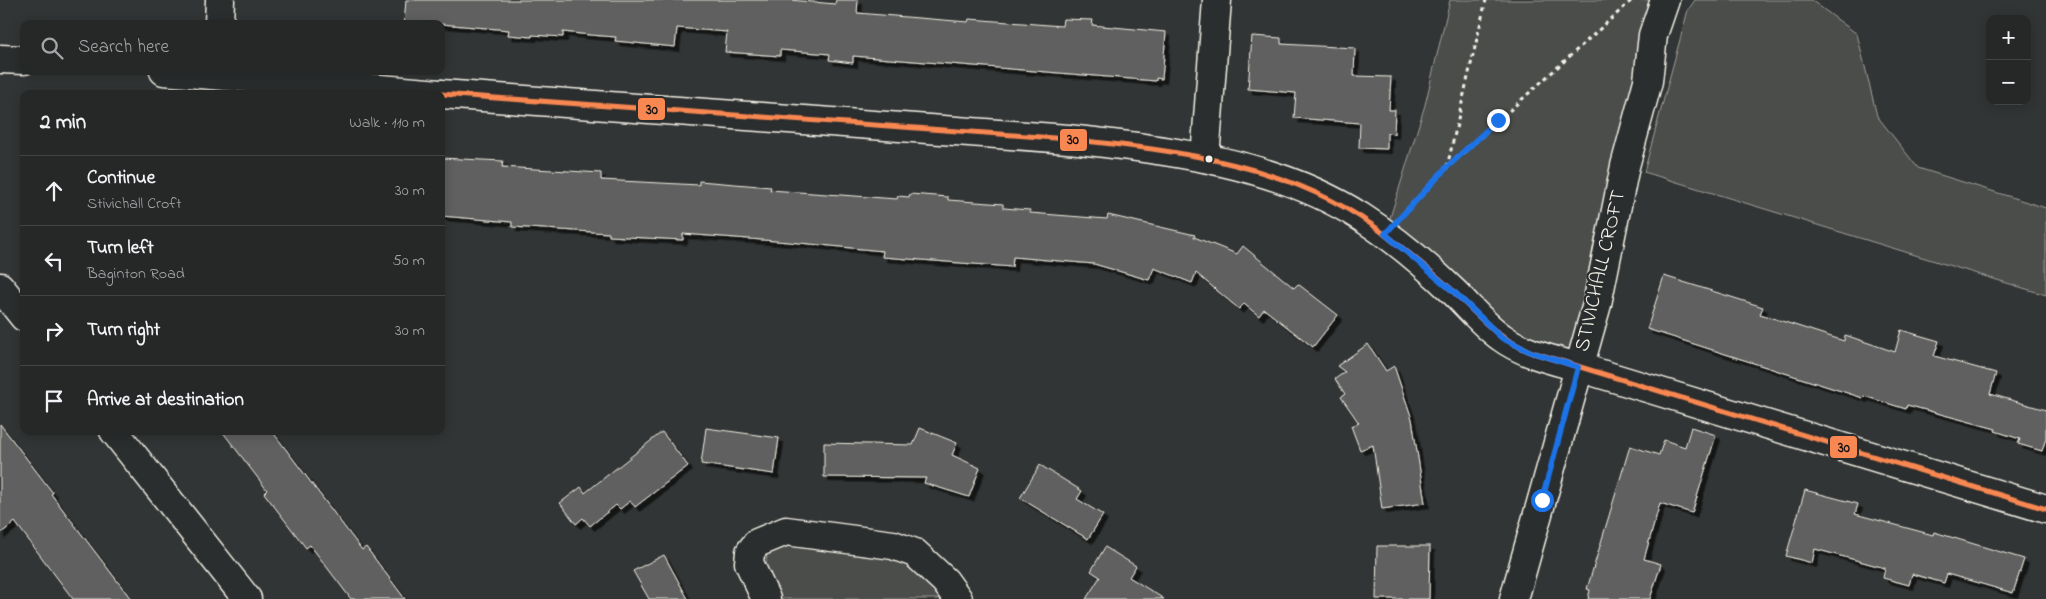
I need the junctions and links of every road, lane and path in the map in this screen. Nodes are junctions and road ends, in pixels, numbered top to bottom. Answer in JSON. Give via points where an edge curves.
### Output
{"nodes":[{"id":1,"x":220,"y":0,"type":"edge"},
{"id":2,"x":1217,"y":0,"type":"edge"},
{"id":3,"x":1486,"y":0,"type":"edge"},
{"id":4,"x":1632,"y":0,"type":"edge"},
{"id":5,"x":1665,"y":0,"type":"edge"},
{"id":6,"x":219,"y":20,"type":"edge"},
{"id":7,"x":0,"y":59,"type":"edge"},
{"id":8,"x":20,"y":60,"type":"edge"},
{"id":9,"x":237,"y":75,"type":"edge"},
{"id":10,"x":398,"y":90,"type":"edge"},
{"id":11,"x":445,"y":94,"type":"edge"},
{"id":12,"x":1205,"y":158,"type":"junction"},
{"id":13,"x":1447,"y":167,"type":"junction"},
{"id":14,"x":1385,"y":234,"type":"junction"},
{"id":15,"x":0,"y":287,"type":"edge"},
{"id":16,"x":20,"y":312,"type":"edge"},
{"id":17,"x":1578,"y":367,"type":"junction"},
{"id":18,"x":117,"y":435,"type":"edge"},
{"id":19,"x":2046,"y":509,"type":"edge"},
{"id":20,"x":247,"y":599,"type":"edge"},
{"id":21,"x":766,"y":599,"type":"edge"},
{"id":22,"x":958,"y":599,"type":"edge"},
{"id":23,"x":1514,"y":599,"type":"edge"}],
"edges":[{"from":1,"to":6,"type":"street"},
{"from":2,"to":12,"type":"street"},
{"from":3,"to":13,"type":"path"},
{"from":4,"to":13,"type":"path"},
{"from":5,"to":17,"type":"street","name":"STIVICHALL CROFT","via":[[1653,35],[1648,81],[1617,200],[1597,304]]},
{"from":7,"to":8,"type":"street"},
{"from":9,"to":10,"type":"street"},
{"from":11,"to":12,"type":"street","via":[[1068,139]]},
{"from":12,"to":14,"type":"street","via":[[1255,170],[1309,189]]},
{"from":13,"to":14,"type":"path"},
{"from":14,"to":17,"type":"street","via":[[1448,286],[1502,338],[1531,352]]},
{"from":15,"to":16,"type":"street"},
{"from":17,"to":19,"type":"street"},
{"from":17,"to":23,"type":"street","name":"STIVICHALL CROFT"},
{"from":18,"to":20,"type":"street"},
{"from":21,"to":22,"type":"street","via":[[749,563],[750,552],[757,543],[786,531],[893,545],[915,553]]}]}
